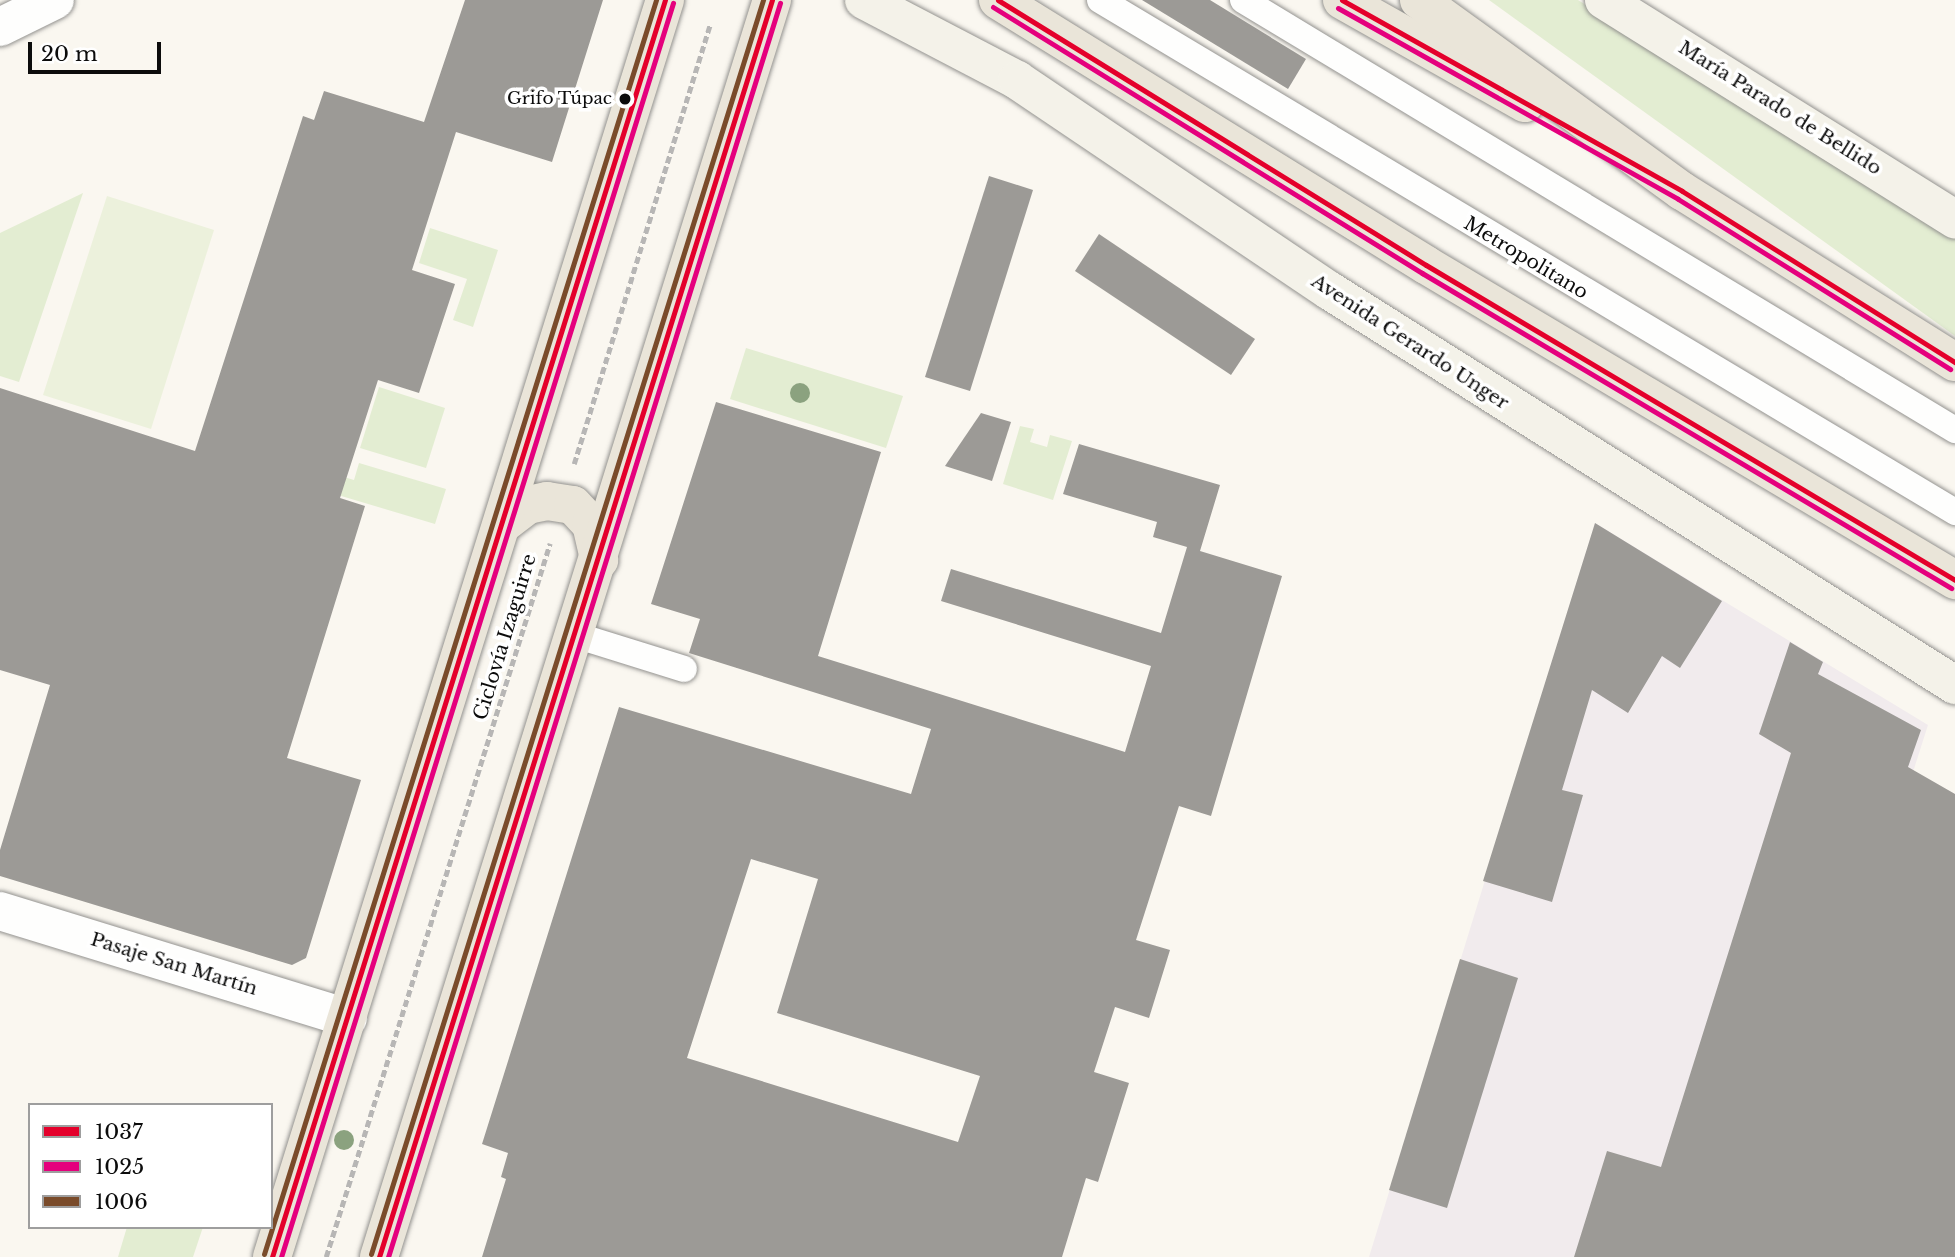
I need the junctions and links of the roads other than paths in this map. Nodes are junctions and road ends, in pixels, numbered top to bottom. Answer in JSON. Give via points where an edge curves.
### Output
{"nodes":[{"id":1,"x":55,"y":0,"type":"edge"},
{"id":2,"x":665,"y":0,"type":"edge"},
{"id":3,"x":772,"y":0,"type":"edge"},
{"id":4,"x":864,"y":0,"type":"edge"},
{"id":5,"x":998,"y":0,"type":"edge"},
{"id":6,"x":1100,"y":0,"type":"edge"},
{"id":7,"x":1243,"y":0,"type":"edge"},
{"id":8,"x":1342,"y":0,"type":"edge"},
{"id":9,"x":1419,"y":0,"type":"edge"},
{"id":10,"x":1604,"y":0,"type":"edge"},
{"id":11,"x":0,"y":27,"type":"edge"},
{"id":12,"x":1682,"y":191,"type":"junction"},
{"id":13,"x":1955,"y":219,"type":"edge"},
{"id":14,"x":1955,"y":362,"type":"edge"},
{"id":15,"x":1955,"y":430,"type":"edge"},
{"id":16,"x":1955,"y":512,"type":"edge"},
{"id":17,"x":504,"y":523,"type":"junction"},
{"id":18,"x":599,"y":560,"type":"junction"},
{"id":19,"x":1955,"y":580,"type":"edge"},
{"id":20,"x":575,"y":635,"type":"junction"},
{"id":21,"x":684,"y":669,"type":"dead end"},
{"id":22,"x":1955,"y":685,"type":"edge"},
{"id":23,"x":0,"y":911,"type":"edge"},
{"id":24,"x":348,"y":1018,"type":"junction"},
{"id":25,"x":272,"y":1257,"type":"edge"},
{"id":26,"x":379,"y":1257,"type":"edge"}],
"edges":[{"from":1,"to":11,"type":"street"},
{"from":2,"to":17,"type":"main road"},
{"from":3,"to":18,"type":"main road"},
{"from":4,"to":22,"type":"street","name":"Avenida Gerardo Unger","via":[[1017,80],[1341,298]]},
{"from":5,"to":19,"type":"main road","via":[[1426,265]]},
{"from":6,"to":16,"type":"lane","name":"Metropolitano"},
{"from":7,"to":15,"type":"lane"},
{"from":8,"to":12,"type":"main road"},
{"from":9,"to":12,"type":"main road"},
{"from":10,"to":13,"type":"street","name":"María Parado de Bellido"},
{"from":12,"to":14,"type":"main road"},
{"from":17,"to":18,"type":"main road","via":[[528,505],[563,501],[591,524]]},
{"from":17,"to":24,"type":"main road"},
{"from":18,"to":20,"type":"main road"},
{"from":20,"to":21,"type":"lane"},
{"from":20,"to":26,"type":"main road"},
{"from":23,"to":24,"type":"street","name":"Pasaje San Martín"},
{"from":24,"to":25,"type":"main road"}]}
